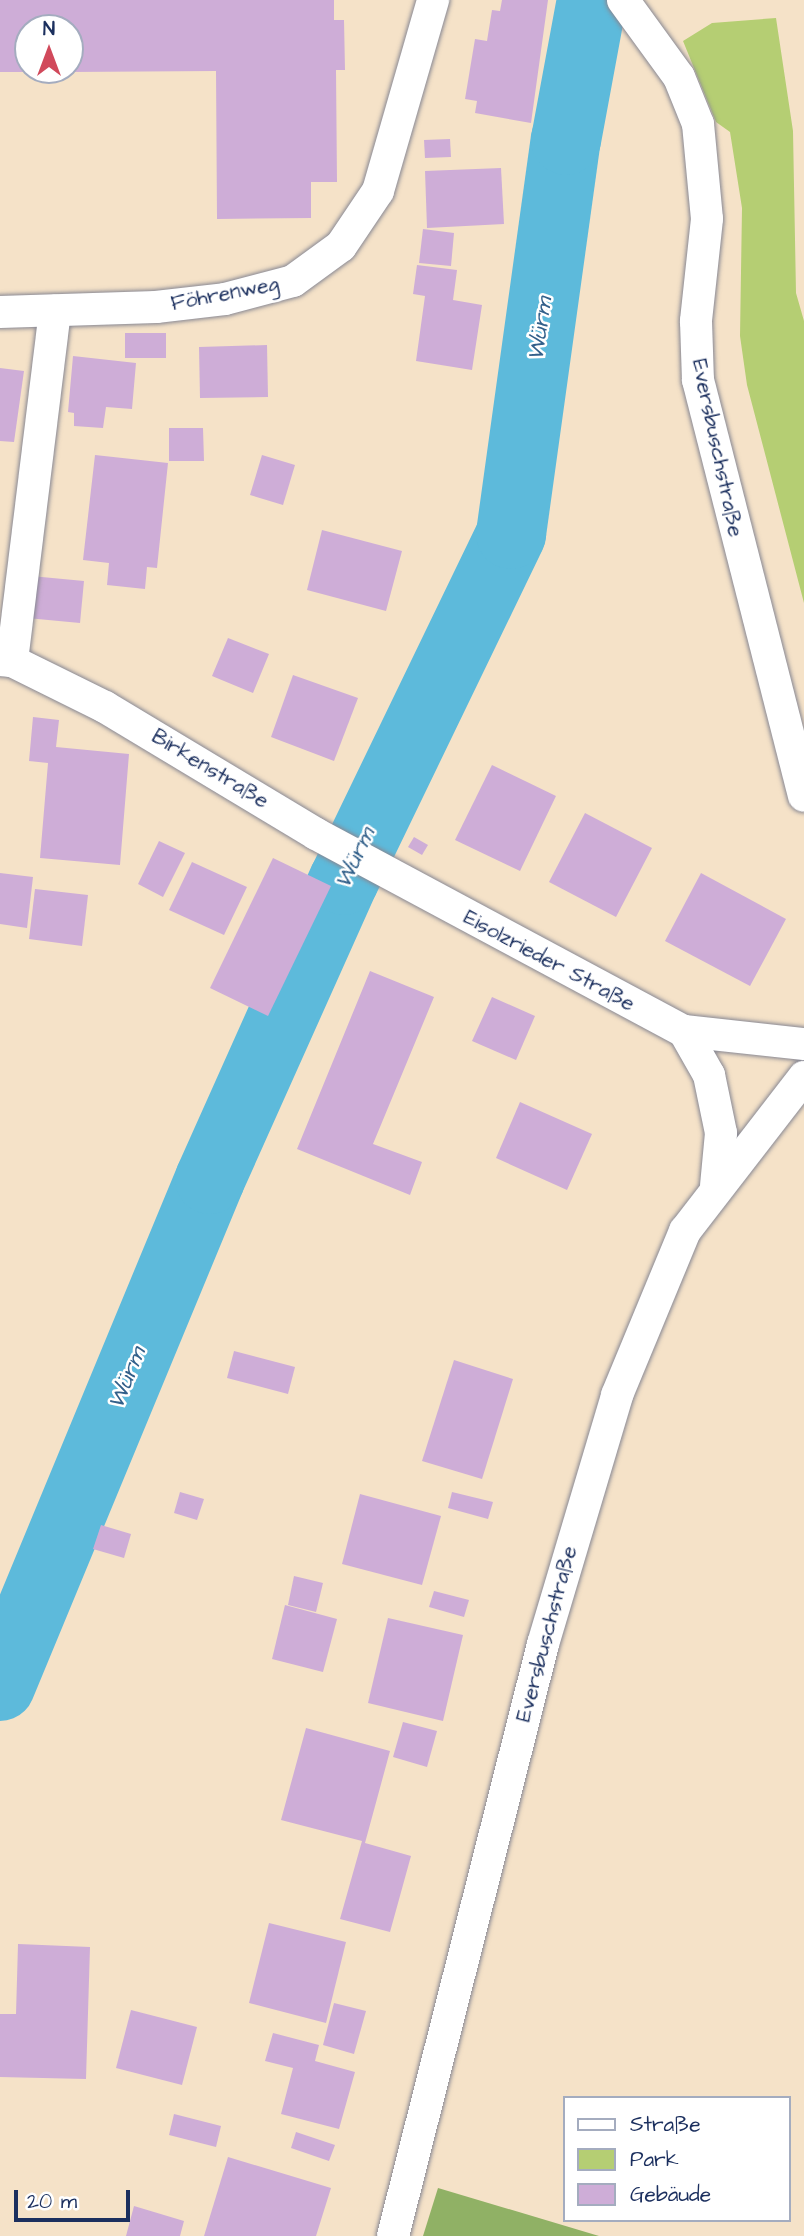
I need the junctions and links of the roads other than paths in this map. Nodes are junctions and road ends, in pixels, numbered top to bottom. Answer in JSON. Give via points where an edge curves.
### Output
{"nodes":[{"id":1,"x":433,"y":0,"type":"edge"},
{"id":2,"x":630,"y":10,"type":"edge"},
{"id":3,"x":55,"y":311,"type":"junction"},
{"id":4,"x":0,"y":312,"type":"edge"},
{"id":5,"x":6,"y":661,"type":"edge"},
{"id":6,"x":804,"y":796,"type":"edge"},
{"id":7,"x":406,"y":884,"type":"joint"},
{"id":8,"x":684,"y":1031,"type":"junction"},
{"id":9,"x":804,"y":1044,"type":"edge"},
{"id":10,"x":804,"y":1077,"type":"edge"},
{"id":11,"x":716,"y":1186,"type":"junction"},
{"id":12,"x":393,"y":2236,"type":"edge"}],
"edges":[{"from":1,"to":3,"type":"street","name":"Föhrenweg","via":[[378,191],[341,246],[293,281],[225,299]]},
{"from":2,"to":6,"type":"street","name":"Eversbuschstraße","via":[[679,77],[698,124],[707,219],[696,321],[698,380]]},
{"from":3,"to":4,"type":"street","name":"Föhrenweg"},
{"from":3,"to":5,"type":"street"},
{"from":5,"to":7,"type":"street","name":"Birkenstraße","via":[[117,714]]},
{"from":7,"to":8,"type":"street","name":"Eisolzrieder Straße"},
{"from":8,"to":9,"type":"street","name":"Eisolzrieder Straße"},
{"from":8,"to":11,"type":"street","via":[[709,1075],[721,1133]]},
{"from":10,"to":11,"type":"street","name":"Eversbuschstraße"},
{"from":11,"to":12,"type":"street","name":"Eversbuschstraße","via":[[675,1248],[610,1419],[540,1658]]}]}
